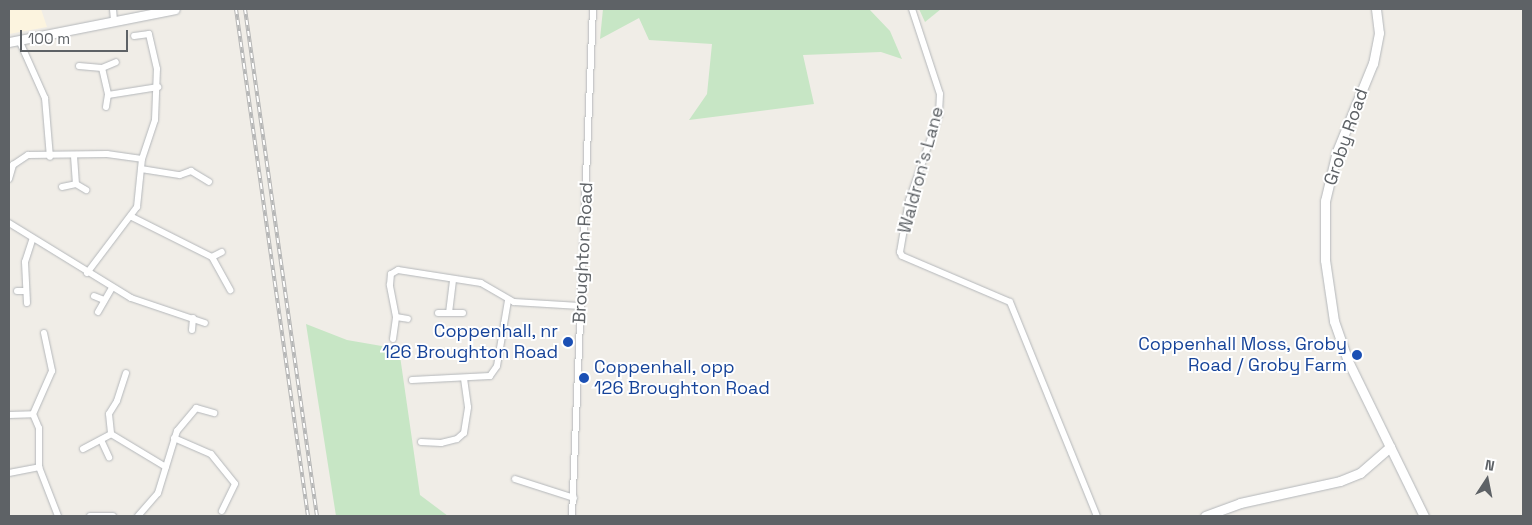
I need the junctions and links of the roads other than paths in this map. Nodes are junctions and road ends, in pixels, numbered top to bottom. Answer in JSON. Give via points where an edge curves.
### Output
{"nodes":[{"id":1,"x":114,"y":9,"type":"edge"},
{"id":2,"x":175,"y":9,"type":"edge"},
{"id":3,"x":593,"y":9,"type":"edge"},
{"id":4,"x":912,"y":9,"type":"edge"},
{"id":5,"x":1376,"y":9,"type":"edge"},
{"id":6,"x":114,"y":21,"type":"junction"},
{"id":7,"x":134,"y":36,"type":"dead end"},
{"id":8,"x":20,"y":40,"type":"junction"},
{"id":9,"x":9,"y":42,"type":"edge"},
{"id":10,"x":116,"y":62,"type":"dead end"},
{"id":11,"x":79,"y":66,"type":"dead end"},
{"id":12,"x":102,"y":68,"type":"junction"},
{"id":13,"x":158,"y":87,"type":"junction"},
{"id":14,"x":108,"y":95,"type":"junction"},
{"id":15,"x":106,"y":107,"type":"dead end"},
{"id":16,"x":74,"y":156,"type":"junction"},
{"id":17,"x":50,"y":157,"type":"junction"},
{"id":18,"x":142,"y":159,"type":"junction"},
{"id":19,"x":11,"y":164,"type":"edge"},
{"id":20,"x":141,"y":169,"type":"junction"},
{"id":21,"x":9,"y":179,"type":"edge"},
{"id":22,"x":209,"y":182,"type":"dead end"},
{"id":23,"x":76,"y":184,"type":"junction"},
{"id":24,"x":62,"y":187,"type":"dead end"},
{"id":25,"x":86,"y":190,"type":"dead end"},
{"id":26,"x":132,"y":217,"type":"junction"},
{"id":27,"x":9,"y":223,"type":"edge"},
{"id":28,"x":32,"y":240,"type":"junction"},
{"id":29,"x":222,"y":252,"type":"dead end"},
{"id":30,"x":212,"y":257,"type":"junction"},
{"id":31,"x":87,"y":273,"type":"junction"},
{"id":32,"x":453,"y":279,"type":"junction"},
{"id":33,"x":112,"y":288,"type":"junction"},
{"id":34,"x":230,"y":290,"type":"dead end"},
{"id":35,"x":17,"y":291,"type":"dead end"},
{"id":36,"x":26,"y":291,"type":"junction"},
{"id":37,"x":94,"y":296,"type":"dead end"},
{"id":38,"x":104,"y":300,"type":"junction"},
{"id":39,"x":508,"y":300,"type":"junction"},
{"id":40,"x":26,"y":304,"type":"dead end"},
{"id":41,"x":580,"y":306,"type":"junction"},
{"id":42,"x":98,"y":312,"type":"dead end"},
{"id":43,"x":438,"y":313,"type":"dead end"},
{"id":44,"x":449,"y":313,"type":"junction"},
{"id":45,"x":463,"y":314,"type":"dead end"},
{"id":46,"x":396,"y":317,"type":"junction"},
{"id":47,"x":193,"y":318,"type":"junction"},
{"id":48,"x":408,"y":319,"type":"dead end"},
{"id":49,"x":205,"y":322,"type":"dead end"},
{"id":50,"x":192,"y":330,"type":"dead end"},
{"id":51,"x":44,"y":333,"type":"dead end"},
{"id":52,"x":394,"y":340,"type":"dead end"},
{"id":53,"x":126,"y":373,"type":"dead end"},
{"id":54,"x":464,"y":378,"type":"junction"},
{"id":55,"x":412,"y":380,"type":"dead end"},
{"id":56,"x":214,"y":412,"type":"dead end"},
{"id":57,"x":33,"y":414,"type":"junction"},
{"id":58,"x":9,"y":415,"type":"edge"},
{"id":59,"x":111,"y":434,"type":"junction"},
{"id":60,"x":174,"y":438,"type":"junction"},
{"id":61,"x":102,"y":442,"type":"junction"},
{"id":62,"x":421,"y":442,"type":"dead end"},
{"id":63,"x":1390,"y":447,"type":"junction"},
{"id":64,"x":83,"y":450,"type":"dead end"},
{"id":65,"x":109,"y":457,"type":"dead end"},
{"id":66,"x":39,"y":467,"type":"junction"},
{"id":67,"x":166,"y":467,"type":"junction"},
{"id":68,"x":9,"y":473,"type":"edge"},
{"id":69,"x":515,"y":478,"type":"dead end"},
{"id":70,"x":574,"y":498,"type":"junction"},
{"id":71,"x":222,"y":511,"type":"dead end"},
{"id":72,"x":58,"y":516,"type":"edge"},
{"id":73,"x":90,"y":516,"type":"edge"},
{"id":74,"x":113,"y":516,"type":"edge"},
{"id":75,"x":138,"y":516,"type":"edge"},
{"id":76,"x":572,"y":516,"type":"edge"},
{"id":77,"x":1097,"y":516,"type":"edge"},
{"id":78,"x":1206,"y":516,"type":"edge"},
{"id":79,"x":1424,"y":516,"type":"edge"}],
"edges":[{"from":1,"to":6,"type":"street"},
{"from":2,"to":6,"type":"street"},
{"from":3,"to":41,"type":"street","name":"Broughton Road"},
{"from":4,"to":77,"type":"street","name":"Waldron's Lane","via":[[940,94],[939,115],[909,200],[900,252],[902,256],[1010,302]]},
{"from":5,"to":63,"type":"street","name":"Groby Road","via":[[1377,48],[1331,169],[1323,241],[1330,301],[1340,340]]},
{"from":6,"to":8,"type":"street"},
{"from":7,"to":13,"type":"street","via":[[152,33]]},
{"from":8,"to":9,"type":"street"},
{"from":8,"to":17,"type":"street","via":[[45,98]]},
{"from":10,"to":12,"type":"street"},
{"from":11,"to":12,"type":"street"},
{"from":12,"to":14,"type":"street"},
{"from":13,"to":14,"type":"street"},
{"from":13,"to":18,"type":"street","via":[[155,120]]},
{"from":14,"to":15,"type":"street"},
{"from":16,"to":17,"type":"street"},
{"from":16,"to":18,"type":"street","via":[[107,154]]},
{"from":16,"to":23,"type":"street"},
{"from":17,"to":19,"type":"street","via":[[28,155]]},
{"from":18,"to":20,"type":"street"},
{"from":19,"to":21,"type":"street"},
{"from":20,"to":22,"type":"street","via":[[180,175],[193,169]]},
{"from":20,"to":26,"type":"street","via":[[137,207]]},
{"from":23,"to":24,"type":"street"},
{"from":23,"to":25,"type":"street"},
{"from":26,"to":30,"type":"street"},
{"from":26,"to":31,"type":"street"},
{"from":27,"to":28,"type":"street"},
{"from":28,"to":31,"type":"street"},
{"from":28,"to":36,"type":"street","via":[[25,262]]},
{"from":29,"to":30,"type":"street"},
{"from":30,"to":34,"type":"street"},
{"from":31,"to":33,"type":"street"},
{"from":32,"to":39,"type":"street","via":[[493,288]]},
{"from":32,"to":44,"type":"street"},
{"from":32,"to":46,"type":"street","via":[[398,270],[391,274]]},
{"from":33,"to":38,"type":"street"},
{"from":33,"to":47,"type":"street","via":[[131,298]]},
{"from":35,"to":36,"type":"street"},
{"from":36,"to":40,"type":"street"},
{"from":37,"to":38,"type":"street"},
{"from":38,"to":42,"type":"street"},
{"from":39,"to":41,"type":"street"},
{"from":39,"to":54,"type":"street","via":[[494,372],[490,376]]},
{"from":41,"to":70,"type":"street","name":"Broughton Road"},
{"from":43,"to":44,"type":"street"},
{"from":44,"to":45,"type":"street"},
{"from":46,"to":48,"type":"street"},
{"from":46,"to":52,"type":"street"},
{"from":47,"to":49,"type":"street"},
{"from":47,"to":50,"type":"street"},
{"from":51,"to":57,"type":"street","via":[[52,371]]},
{"from":53,"to":59,"type":"street","via":[[117,402],[109,414]]},
{"from":54,"to":55,"type":"street"},
{"from":54,"to":62,"type":"street","via":[[468,407],[464,433],[457,439]]},
{"from":56,"to":60,"type":"street","via":[[196,408]]},
{"from":57,"to":58,"type":"street"},
{"from":57,"to":66,"type":"street","via":[[40,428]]},
{"from":59,"to":61,"type":"street"},
{"from":59,"to":67,"type":"street"},
{"from":60,"to":67,"type":"street"},
{"from":60,"to":71,"type":"street","via":[[212,454],[238,482]]},
{"from":61,"to":64,"type":"street"},
{"from":61,"to":65,"type":"street"},
{"from":63,"to":78,"type":"street","via":[[1360,473],[1347,478],[1240,503]]},
{"from":63,"to":79,"type":"street","name":"Groby Road"},
{"from":66,"to":68,"type":"street"},
{"from":66,"to":72,"type":"street"},
{"from":67,"to":75,"type":"street","via":[[158,493]]},
{"from":69,"to":70,"type":"street"},
{"from":70,"to":76,"type":"street","name":"Broughton Road"},
{"from":73,"to":74,"type":"street"}]}
